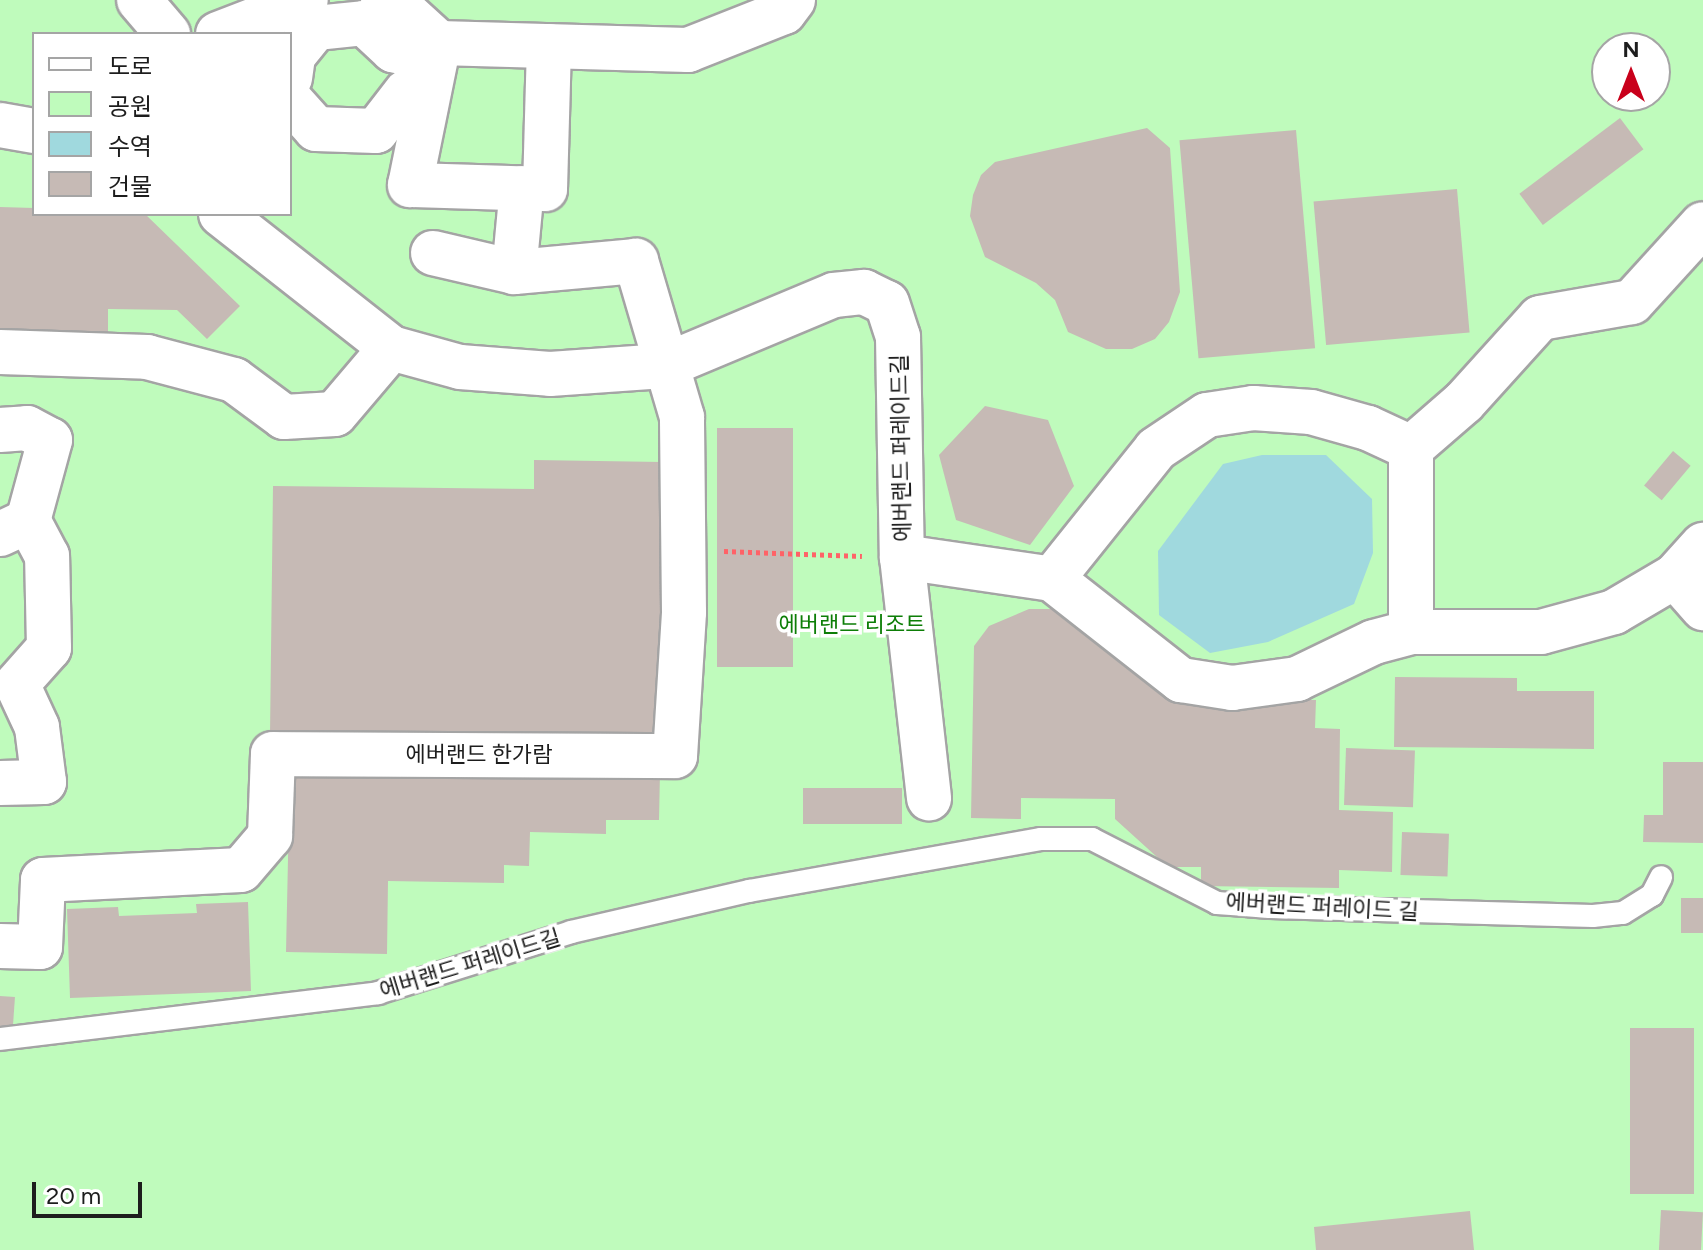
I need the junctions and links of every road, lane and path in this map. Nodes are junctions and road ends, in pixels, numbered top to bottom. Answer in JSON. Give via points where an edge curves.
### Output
{"nodes":[{"id":1,"x":139,"y":0,"type":"edge"},
{"id":2,"x":306,"y":0,"type":"edge"},
{"id":3,"x":383,"y":0,"type":"edge"},
{"id":4,"x":793,"y":0,"type":"edge"},
{"id":5,"x":166,"y":32,"type":"edge"},
{"id":6,"x":223,"y":32,"type":"edge"},
{"id":7,"x":549,"y":46,"type":"junction"},
{"id":8,"x":437,"y":52,"type":"junction"},
{"id":9,"x":292,"y":63,"type":"edge"},
{"id":10,"x":406,"y":92,"type":"dead end"},
{"id":11,"x":292,"y":102,"type":"edge"},
{"id":12,"x":0,"y":125,"type":"edge"},
{"id":13,"x":32,"y":131,"type":"edge"},
{"id":14,"x":522,"y":188,"type":"junction"},
{"id":15,"x":224,"y":216,"type":"edge"},
{"id":16,"x":1703,"y":224,"type":"edge"},
{"id":17,"x":433,"y":253,"type":"dead end"},
{"id":18,"x":514,"y":272,"type":"junction"},
{"id":19,"x":391,"y":348,"type":"junction"},
{"id":20,"x":0,"y":352,"type":"edge"},
{"id":21,"x":664,"y":366,"type":"junction"},
{"id":22,"x":0,"y":430,"type":"edge"},
{"id":23,"x":1411,"y":448,"type":"junction"},
{"id":24,"x":14,"y":528,"type":"edge"},
{"id":25,"x":683,"y":549,"type":"junction"},
{"id":26,"x":902,"y":557,"type":"junction"},
{"id":27,"x":1689,"y":560,"type":"edge"},
{"id":28,"x":1052,"y":579,"type":"junction"},
{"id":29,"x":1703,"y":608,"type":"edge"},
{"id":30,"x":1411,"y":632,"type":"junction"},
{"id":31,"x":8,"y":678,"type":"edge"},
{"id":32,"x":0,"y":783,"type":"edge"},
{"id":33,"x":929,"y":798,"type":"dead end"},
{"id":34,"x":935,"y":856,"type":"joint"},
{"id":35,"x":1661,"y":877,"type":"dead end"},
{"id":36,"x":0,"y":946,"type":"edge"},
{"id":37,"x":0,"y":1039,"type":"edge"}],
"edges":[{"from":1,"to":5,"type":"street"},
{"from":2,"to":6,"type":"street"},
{"from":3,"to":8,"type":"street","via":[[395,3]]},
{"from":4,"to":7,"type":"street","via":[[784,12],[688,50]]},
{"from":7,"to":8,"type":"street"},
{"from":7,"to":14,"type":"street","via":[[545,189]]},
{"from":8,"to":9,"type":"street","via":[[393,50],[364,23],[316,28]]},
{"from":8,"to":14,"type":"street","via":[[410,185]]},
{"from":10,"to":11,"type":"street","via":[[376,131],[316,129]]},
{"from":12,"to":13,"type":"street"},
{"from":14,"to":18,"type":"street"},
{"from":15,"to":19,"type":"street","name":"에버랜드 퍼레이드길"},
{"from":16,"to":23,"type":"street","via":[[1632,302],[1540,318],[1464,402]]},
{"from":17,"to":18,"type":"street"},
{"from":18,"to":21,"type":"street","name":"에버랜드 한가람","via":[[636,261]]},
{"from":19,"to":20,"type":"street","via":[[335,414],[284,417],[234,380],[147,357]]},
{"from":19,"to":21,"type":"street","name":"에버랜드 퍼레이드길","via":[[460,367],[550,374]]},
{"from":21,"to":25,"type":"street","name":"에버랜드 한가람","via":[[682,417]]},
{"from":21,"to":26,"type":"street","name":"에버랜드 퍼레이드길","via":[[834,295],[864,292],[887,303],[898,337],[902,383]]},
{"from":22,"to":24,"type":"street","via":[[27,428],[50,440],[43,479]]},
{"from":23,"to":28,"type":"street","via":[[1368,428],[1311,412],[1253,408],[1207,415],[1156,449]]},
{"from":23,"to":30,"type":"street"},
{"from":24,"to":31,"type":"street","via":[[47,556],[49,648]]},
{"from":25,"to":26,"type":"path"},
{"from":25,"to":36,"type":"street","name":"에버랜드 한가람","via":[[675,756],[273,754],[270,836],[241,870],[43,880],[40,947]]},
{"from":26,"to":28,"type":"street"},
{"from":26,"to":33,"type":"street","name":"에버랜드 퍼레이드길"},
{"from":27,"to":29,"type":"street"},
{"from":27,"to":30,"type":"street","via":[[1614,612],[1541,632]]},
{"from":28,"to":30,"type":"street","via":[[1181,680],[1232,688],[1297,679],[1374,642]]},
{"from":31,"to":32,"type":"street","via":[[37,727],[44,782]]},
{"from":34,"to":35,"type":"lane","name":"에버랜드 퍼레이드 길","via":[[1041,839],[1092,839],[1217,903],[1285,908],[1593,916],[1623,913],[1652,895]]},
{"from":34,"to":37,"type":"lane","name":"에버랜드 퍼레이드길","via":[[571,932],[378,993]]}]}
